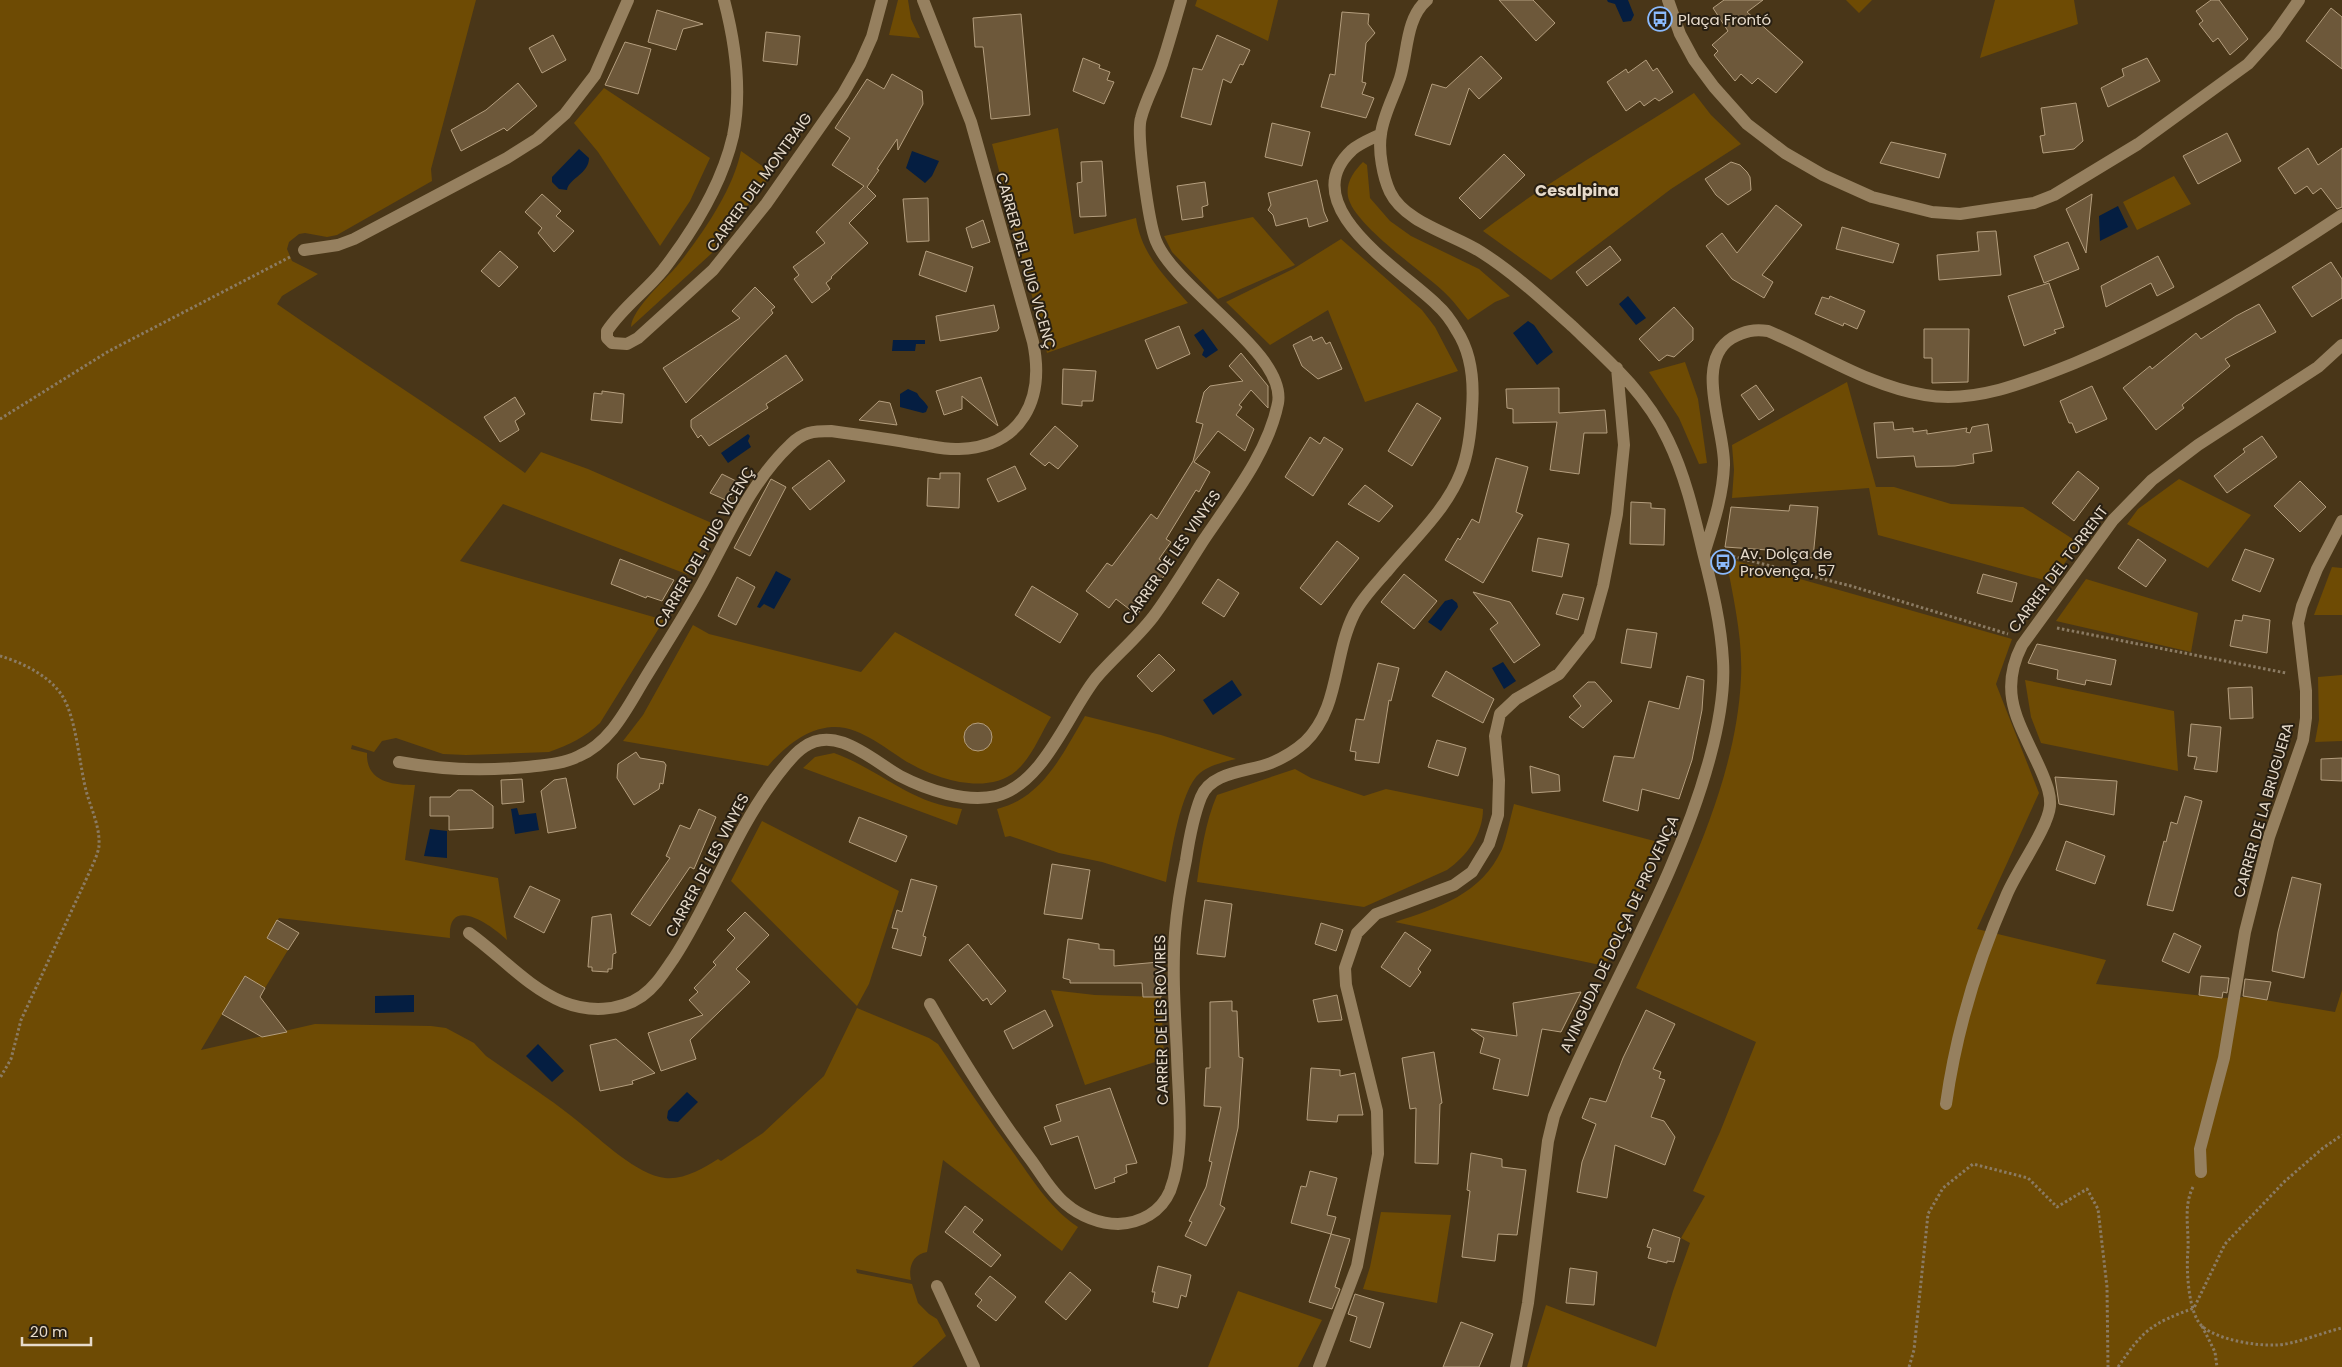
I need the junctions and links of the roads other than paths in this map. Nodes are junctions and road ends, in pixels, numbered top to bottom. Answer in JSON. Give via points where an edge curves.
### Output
{"nodes":[{"id":1,"x":628,"y":0,"type":"edge"},
{"id":2,"x":724,"y":0,"type":"edge"},
{"id":3,"x":882,"y":0,"type":"edge"},
{"id":4,"x":923,"y":0,"type":"edge"},
{"id":5,"x":1181,"y":0,"type":"edge"},
{"id":6,"x":1427,"y":0,"type":"edge"},
{"id":7,"x":1668,"y":0,"type":"edge"},
{"id":8,"x":2299,"y":0,"type":"edge"},
{"id":9,"x":1381,"y":134,"type":"junction"},
{"id":10,"x":2342,"y":215,"type":"edge"},
{"id":11,"x":304,"y":250,"type":"road end"},
{"id":12,"x":2342,"y":345,"type":"edge"},
{"id":13,"x":1616,"y":368,"type":"junction"},
{"id":14,"x":2342,"y":521,"type":"edge"},
{"id":15,"x":1704,"y":554,"type":"junction"},
{"id":16,"x":399,"y":762,"type":"dead end"},
{"id":17,"x":469,"y":933,"type":"dead end"},
{"id":18,"x":930,"y":1004,"type":"dead end"},
{"id":19,"x":1946,"y":1104,"type":"dead end"},
{"id":20,"x":2201,"y":1172,"type":"road end"},
{"id":21,"x":937,"y":1286,"type":"dead end"},
{"id":22,"x":974,"y":1367,"type":"edge"},
{"id":23,"x":1319,"y":1367,"type":"edge"},
{"id":24,"x":1516,"y":1367,"type":"edge"}],
"edges":[{"from":1,"to":11,"type":"street","via":[[595,75],[565,114],[537,139],[354,240]]},
{"from":2,"to":3,"type":"street","name":"CARRER DEL MONTBAIG","via":[[736,83],[735,120],[725,160],[688,236],[662,271],[607,331],[607,338],[612,343],[627,344],[638,338],[707,276],[742,237],[843,94],[872,37]]},
{"from":4,"to":16,"type":"street","name":"CARRER DEL PUIG VICENÇ","via":[[970,122],[1033,342],[1038,375],[1036,393],[1029,410],[1000,438],[958,449],[812,431],[791,444],[755,488],[623,716],[605,739],[580,756],[544,765],[474,770]]},
{"from":5,"to":17,"type":"street","name":"CARRER DE LES VINYES","via":[[1162,64],[1139,122],[1156,242],[1182,276],[1261,357],[1274,376],[1280,397],[1273,424],[1249,470],[1153,616],[1099,674],[1040,765],[1011,791],[994,796],[958,796],[902,777],[838,741],[820,738],[803,747],[784,766],[747,818],[686,939],[662,975],[645,994],[629,1004],[591,1009],[568,1004],[529,982]]},
{"from":6,"to":9,"type":"street","name":"AVINGUDA DE DOLÇA DE PROVENÇA","via":[[1414,17],[1401,73]]},
{"from":7,"to":8,"type":"street","via":[[1680,34],[1714,87],[1747,124],[1785,154],[1872,197],[1932,212],[1960,214],[2034,203],[2054,195],[2138,144],[2248,64]]},
{"from":9,"to":13,"type":"street","name":"AVINGUDA DE DOLÇA DE PROVENÇA","via":[[1388,188],[1405,211],[1481,252],[1535,293]]},
{"from":9,"to":18,"type":"street","name":"CARRER DE LES ROVIRES","via":[[1354,148],[1346,158],[1334,186],[1337,204],[1362,239],[1440,307],[1460,334],[1473,375],[1470,437],[1460,474],[1449,494],[1354,614],[1328,709],[1319,727],[1287,755],[1271,764],[1216,781],[1201,797],[1190,834],[1175,929],[1173,962],[1179,1141],[1173,1181],[1159,1209],[1141,1219],[1121,1224],[1083,1216],[1065,1204],[994,1110]]},
{"from":10,"to":15,"type":"street","via":[[2216,295],[2152,328],[2050,373],[1988,392],[1927,396],[1897,389],[1768,331],[1752,329],[1739,334],[1718,352],[1712,373],[1724,463],[1721,499]]},
{"from":12,"to":19,"type":"street","name":"CARRER DEL TORRENT","via":[[2318,367],[2198,445],[2152,480],[2113,520],[2036,623],[2013,662],[2010,692],[2017,717],[2048,789],[2050,805],[2047,820],[2008,892],[1991,933],[1950,1074]]},
{"from":13,"to":15,"type":"street","name":"AVINGUDA DE DOLÇA DE PROVENÇA","via":[[1640,393],[1667,437],[1690,498]]},
{"from":13,"to":23,"type":"street","via":[[1624,445],[1617,514],[1589,636],[1559,674],[1516,699],[1500,714],[1495,736],[1500,780],[1498,815],[1489,844],[1472,872],[1454,885],[1376,914],[1357,933],[1350,951],[1345,968],[1346,985],[1377,1112],[1378,1154],[1357,1266]]},
{"from":14,"to":20,"type":"street","name":"CARRER DE LA BRUGUERA","via":[[2320,562],[2298,622],[2306,718],[2303,740],[2269,836],[2245,932],[2226,1049],[2200,1149]]},
{"from":15,"to":24,"type":"street","name":"AVINGUDA DE DOLÇA DE PROVENÇA","via":[[1724,662],[1717,727],[1702,787],[1674,860],[1554,1116]]},
{"from":21,"to":22,"type":"street"}]}
